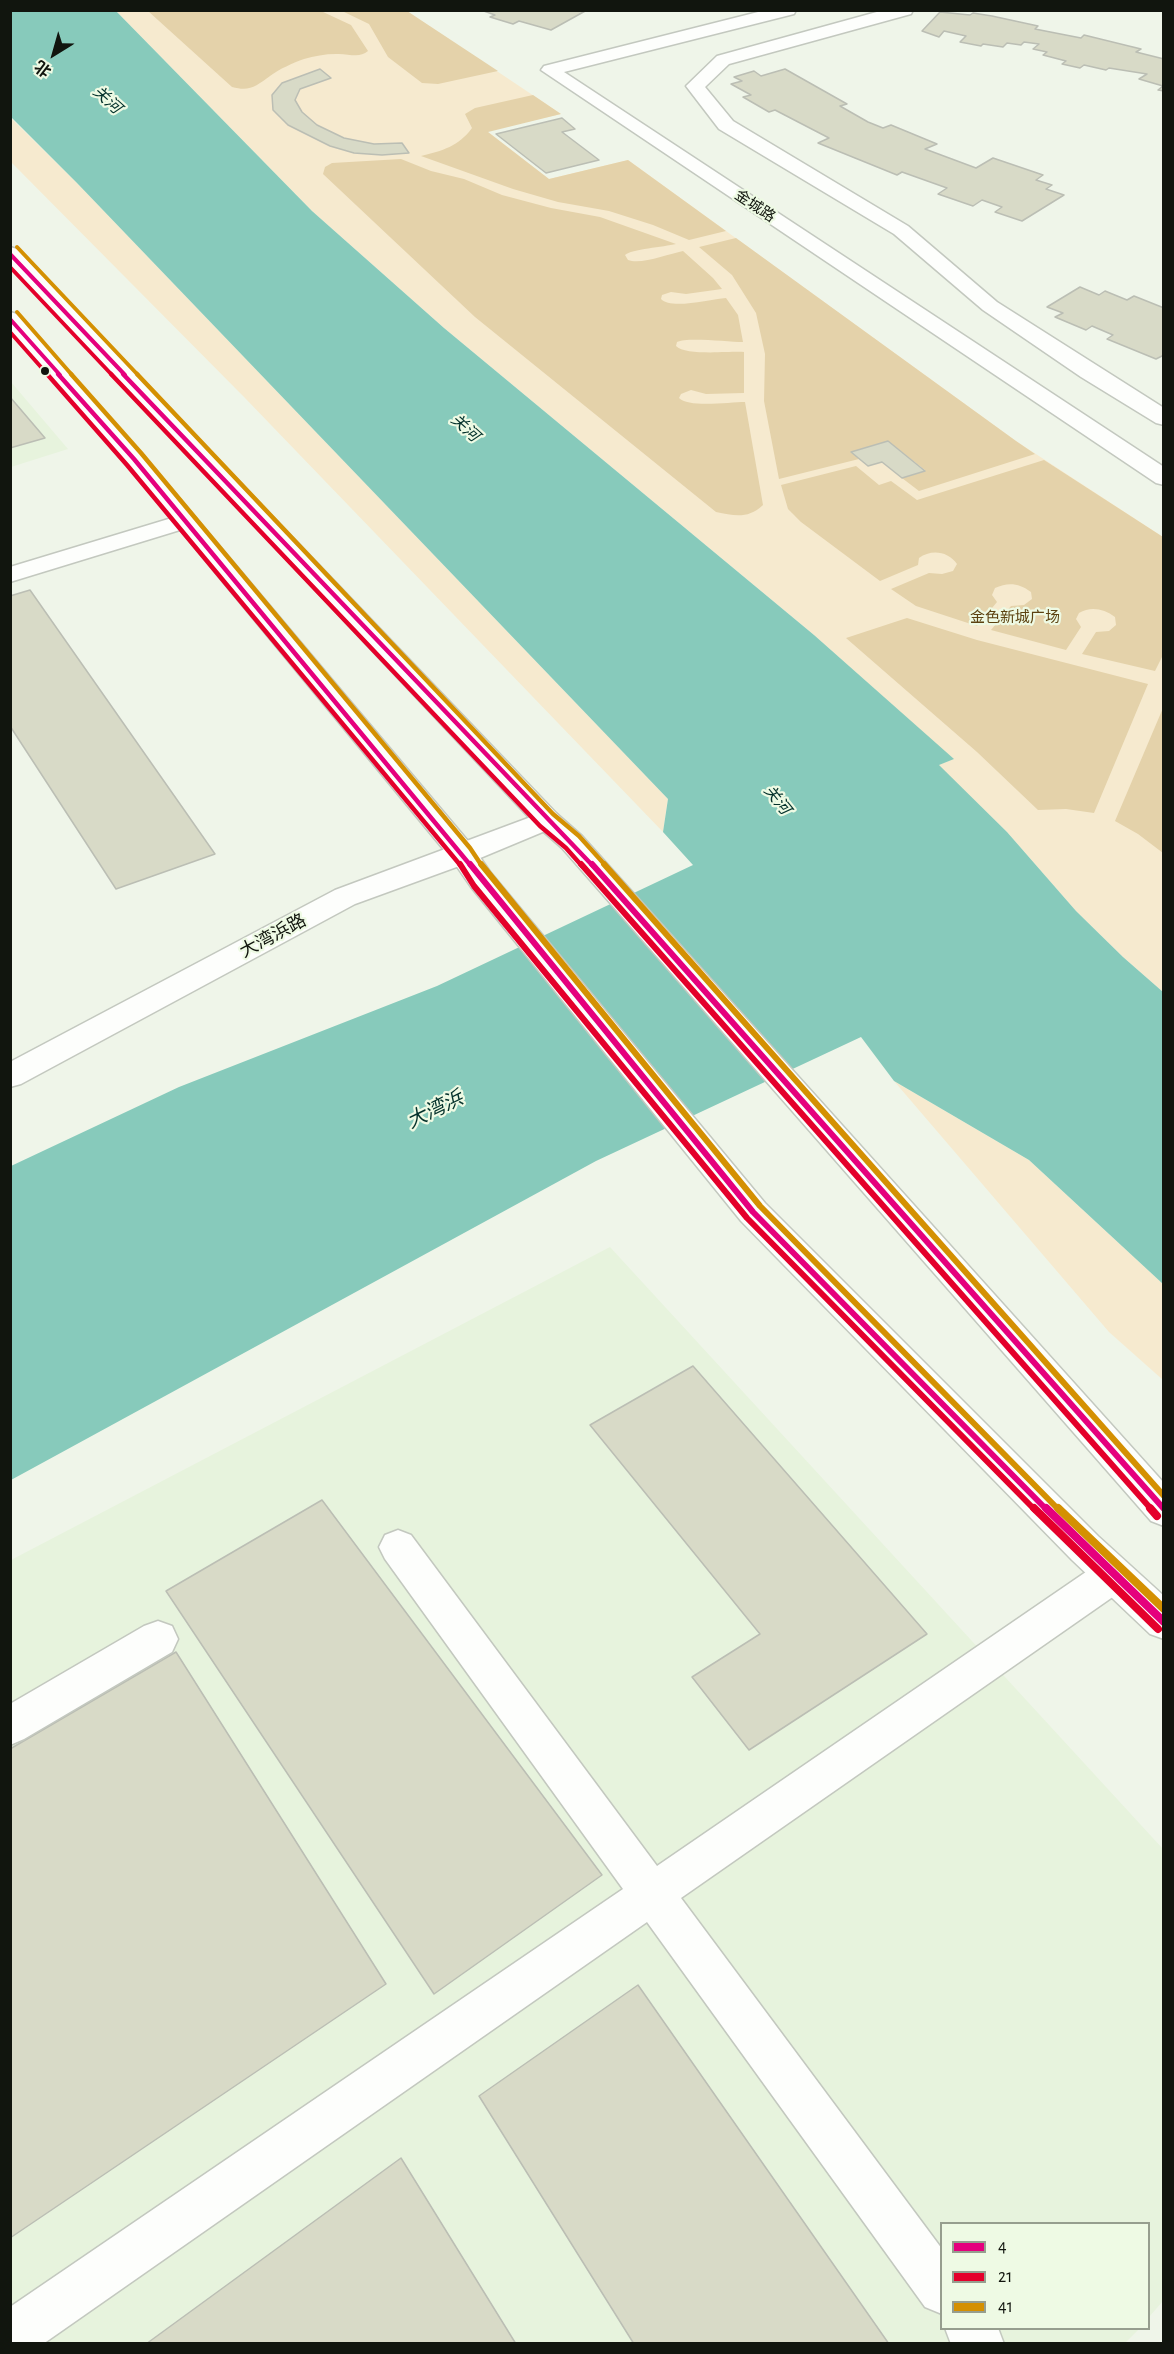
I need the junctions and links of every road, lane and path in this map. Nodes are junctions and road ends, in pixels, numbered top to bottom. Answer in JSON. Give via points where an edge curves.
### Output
{"nodes":[{"id":1,"x":788,"y":10,"type":"edge"},
{"id":2,"x":905,"y":10,"type":"edge"},
{"id":3,"x":10,"y":253,"type":"edge"},
{"id":4,"x":10,"y":318,"type":"edge"},
{"id":5,"x":1164,"y":418,"type":"edge"},
{"id":6,"x":1164,"y":478,"type":"edge"},
{"id":7,"x":185,"y":521,"type":"junction"},
{"id":8,"x":10,"y":575,"type":"edge"},
{"id":9,"x":548,"y":820,"type":"junction"},
{"id":10,"x":463,"y":854,"type":"junction"},
{"id":11,"x":10,"y":1076,"type":"edge"},
{"id":12,"x":1164,"y":1510,"type":"edge"},
{"id":13,"x":398,"y":1547,"type":"dead end"},
{"id":14,"x":1113,"y":1575,"type":"junction"},
{"id":15,"x":1164,"y":1623,"type":"edge"},
{"id":16,"x":158,"y":1639,"type":"dead end"},
{"id":17,"x":10,"y":1726,"type":"edge"},
{"id":18,"x":651,"y":1895,"type":"junction"},
{"id":19,"x":940,"y":2287,"type":"edge"},
{"id":20,"x":970,"y":2330,"type":"edge"},
{"id":21,"x":10,"y":2337,"type":"edge"},
{"id":22,"x":980,"y":2343,"type":"edge"}],
"edges":[{"from":1,"to":6,"type":"main road","name":"金城路","via":[[550,70]]},
{"from":2,"to":5,"type":"main road","via":[[723,60],[695,86],[726,125],[901,230],[990,306]]},
{"from":3,"to":9,"type":"main road"},
{"from":4,"to":7,"type":"main road"},
{"from":7,"to":8,"type":"main road"},
{"from":7,"to":10,"type":"main road"},
{"from":9,"to":10,"type":"main road","name":"大湾浜路"},
{"from":9,"to":12,"type":"main road","via":[[572,842]]},
{"from":10,"to":11,"type":"main road","name":"大湾浜路","via":[[345,897]]},
{"from":10,"to":14,"type":"main road","via":[[753,1212]]},
{"from":13,"to":18,"type":"main road"},
{"from":14,"to":15,"type":"main road"},
{"from":14,"to":18,"type":"main road"},
{"from":16,"to":17,"type":"main road"},
{"from":18,"to":19,"type":"main road"},
{"from":18,"to":21,"type":"main road"},
{"from":20,"to":22,"type":"main road"}]}
